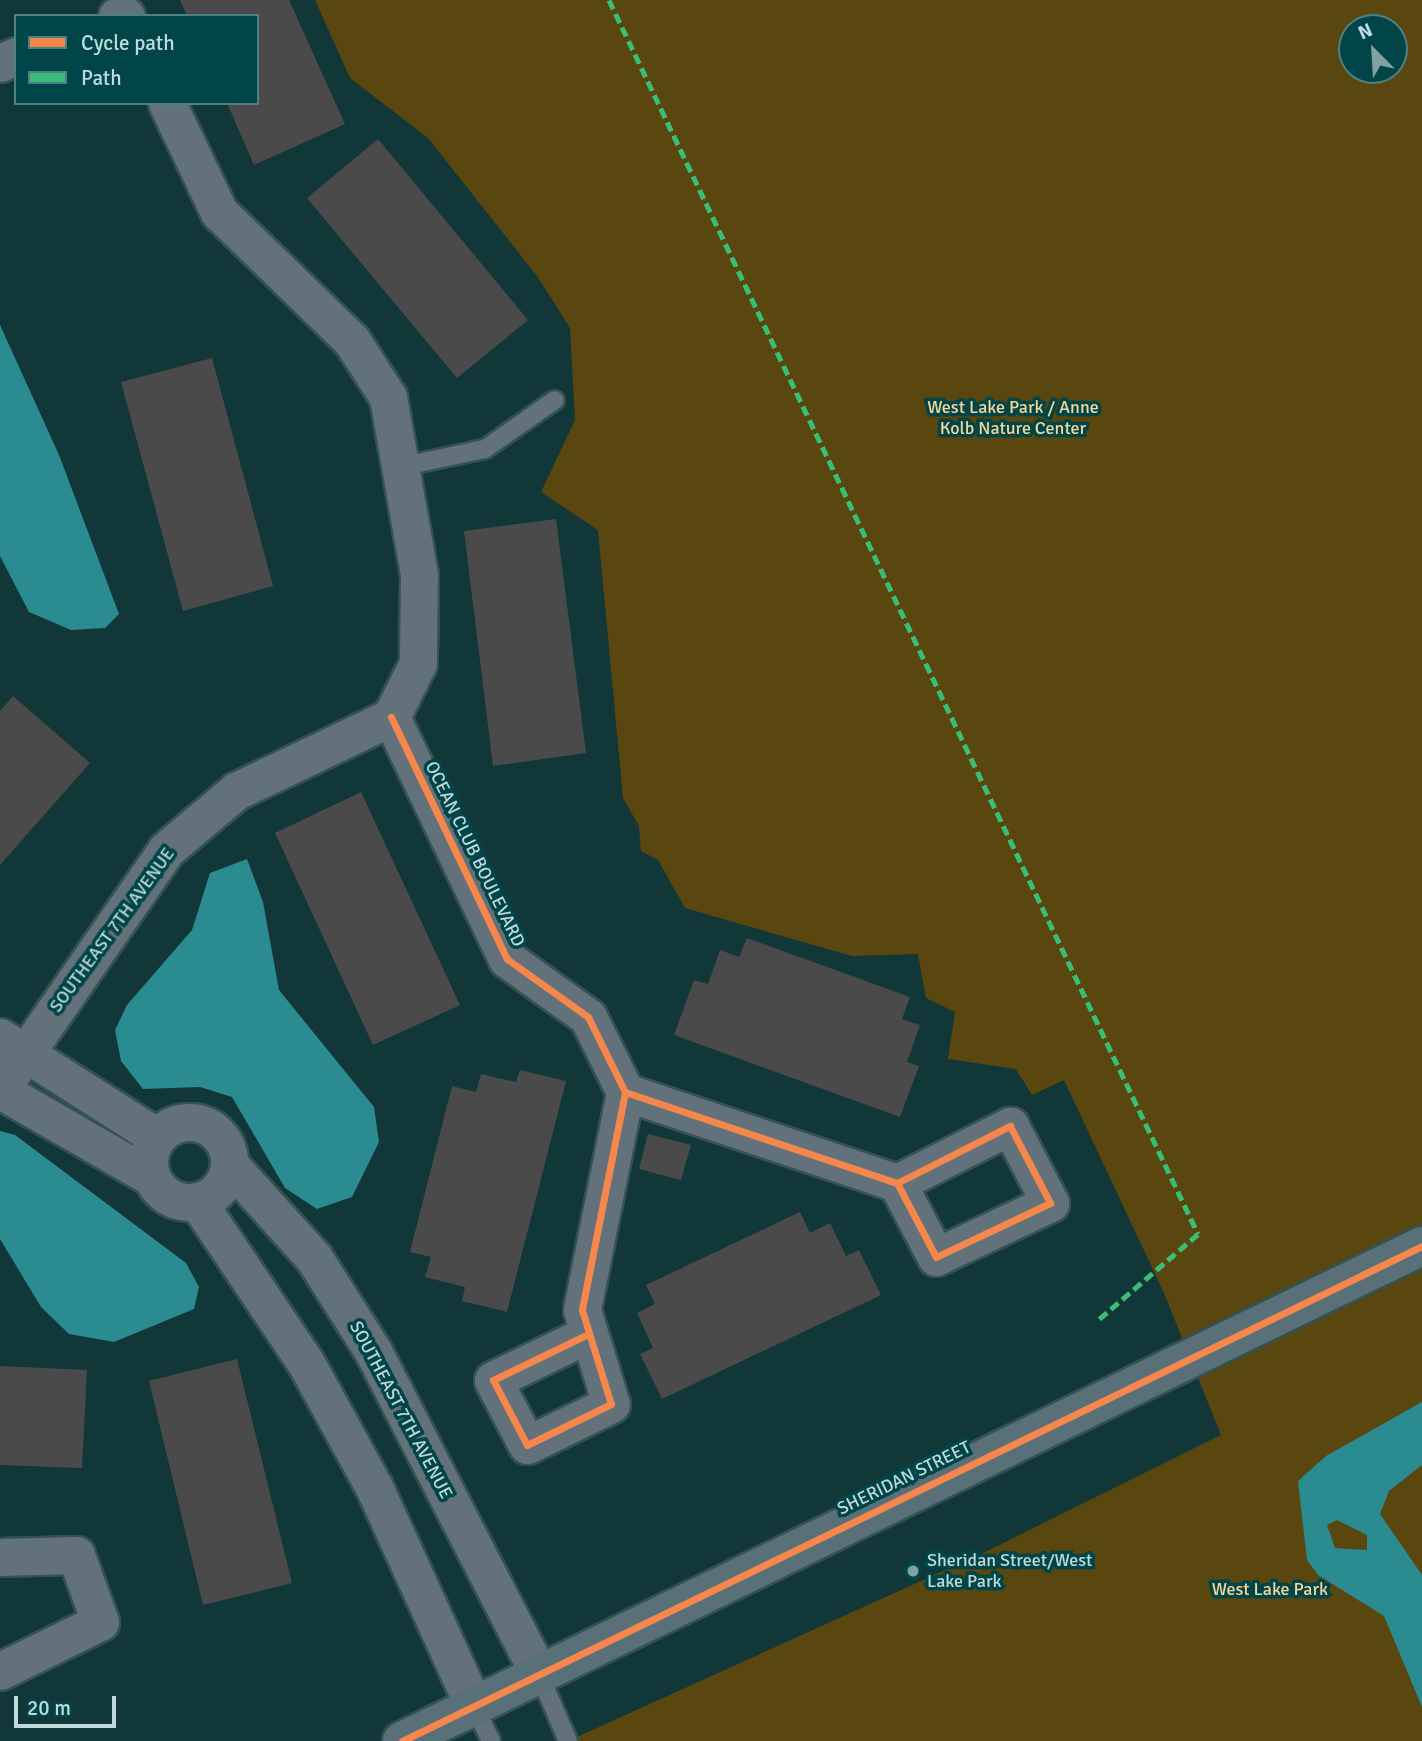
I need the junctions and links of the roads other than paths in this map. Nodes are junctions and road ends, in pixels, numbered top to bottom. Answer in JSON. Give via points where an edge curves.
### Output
{"nodes":[{"id":1,"x":168,"y":105,"type":"edge"},
{"id":2,"x":555,"y":400,"type":"dead end"},
{"id":3,"x":400,"y":467,"type":"junction"},
{"id":4,"x":391,"y":717,"type":"junction"},
{"id":5,"x":12,"y":1044,"type":"edge"},
{"id":6,"x":0,"y":1090,"type":"edge"},
{"id":7,"x":625,"y":1092,"type":"junction"},
{"id":8,"x":157,"y":1137,"type":"junction"},
{"id":9,"x":230,"y":1165,"type":"junction"},
{"id":10,"x":151,"y":1177,"type":"junction"},
{"id":11,"x":897,"y":1183,"type":"dead end"},
{"id":12,"x":197,"y":1201,"type":"junction"},
{"id":13,"x":1422,"y":1246,"type":"edge"},
{"id":14,"x":588,"y":1334,"type":"dead end"},
{"id":15,"x":0,"y":1556,"type":"edge"},
{"id":16,"x":0,"y":1671,"type":"edge"},
{"id":17,"x":540,"y":1676,"type":"junction"},
{"id":18,"x":474,"y":1706,"type":"junction"},
{"id":19,"x":402,"y":1741,"type":"edge"},
{"id":20,"x":491,"y":1741,"type":"edge"},
{"id":21,"x":568,"y":1741,"type":"edge"}],
"edges":[{"from":1,"to":3,"type":"street","via":[[219,212],[352,341],[388,397]]},
{"from":2,"to":3,"type":"lane","via":[[485,449]]},
{"from":3,"to":4,"type":"street","via":[[419,575],[418,663]]},
{"from":4,"to":5,"type":"street","name":"SOUTHEAST 7TH AVENUE","via":[[236,791],[166,850]]},
{"from":4,"to":7,"type":"street","name":"OCEAN CLUB BOULEVARD","via":[[507,959],[588,1017]]},
{"from":5,"to":6,"type":"street","name":"SOUTHEAST 7TH AVENUE"},
{"from":5,"to":8,"type":"street"},
{"from":6,"to":10,"type":"street"},
{"from":7,"to":11,"type":"street"},
{"from":7,"to":14,"type":"street","via":[[582,1310]]},
{"from":8,"to":9,"type":"street","via":[[179,1122],[205,1124],[224,1141]]},
{"from":8,"to":10,"type":"street","via":[[148,1163]]},
{"from":9,"to":12,"type":"street","via":[[220,1189]]},
{"from":9,"to":17,"type":"street","name":"SOUTHEAST 7TH AVENUE","via":[[314,1258],[374,1353]]},
{"from":10,"to":12,"type":"street","via":[[170,1198]]},
{"from":12,"to":18,"type":"street","via":[[306,1363],[374,1487]]},
{"from":13,"to":17,"type":"main road","name":"SHERIDAN STREET"},
{"from":15,"to":16,"type":"street","via":[[76,1556],[100,1622]]},
{"from":17,"to":18,"type":"main road","name":"SHERIDAN STREET"},
{"from":17,"to":21,"type":"lane"},
{"from":18,"to":19,"type":"main road","name":"SHERIDAN STREET"},
{"from":18,"to":20,"type":"lane"}]}
